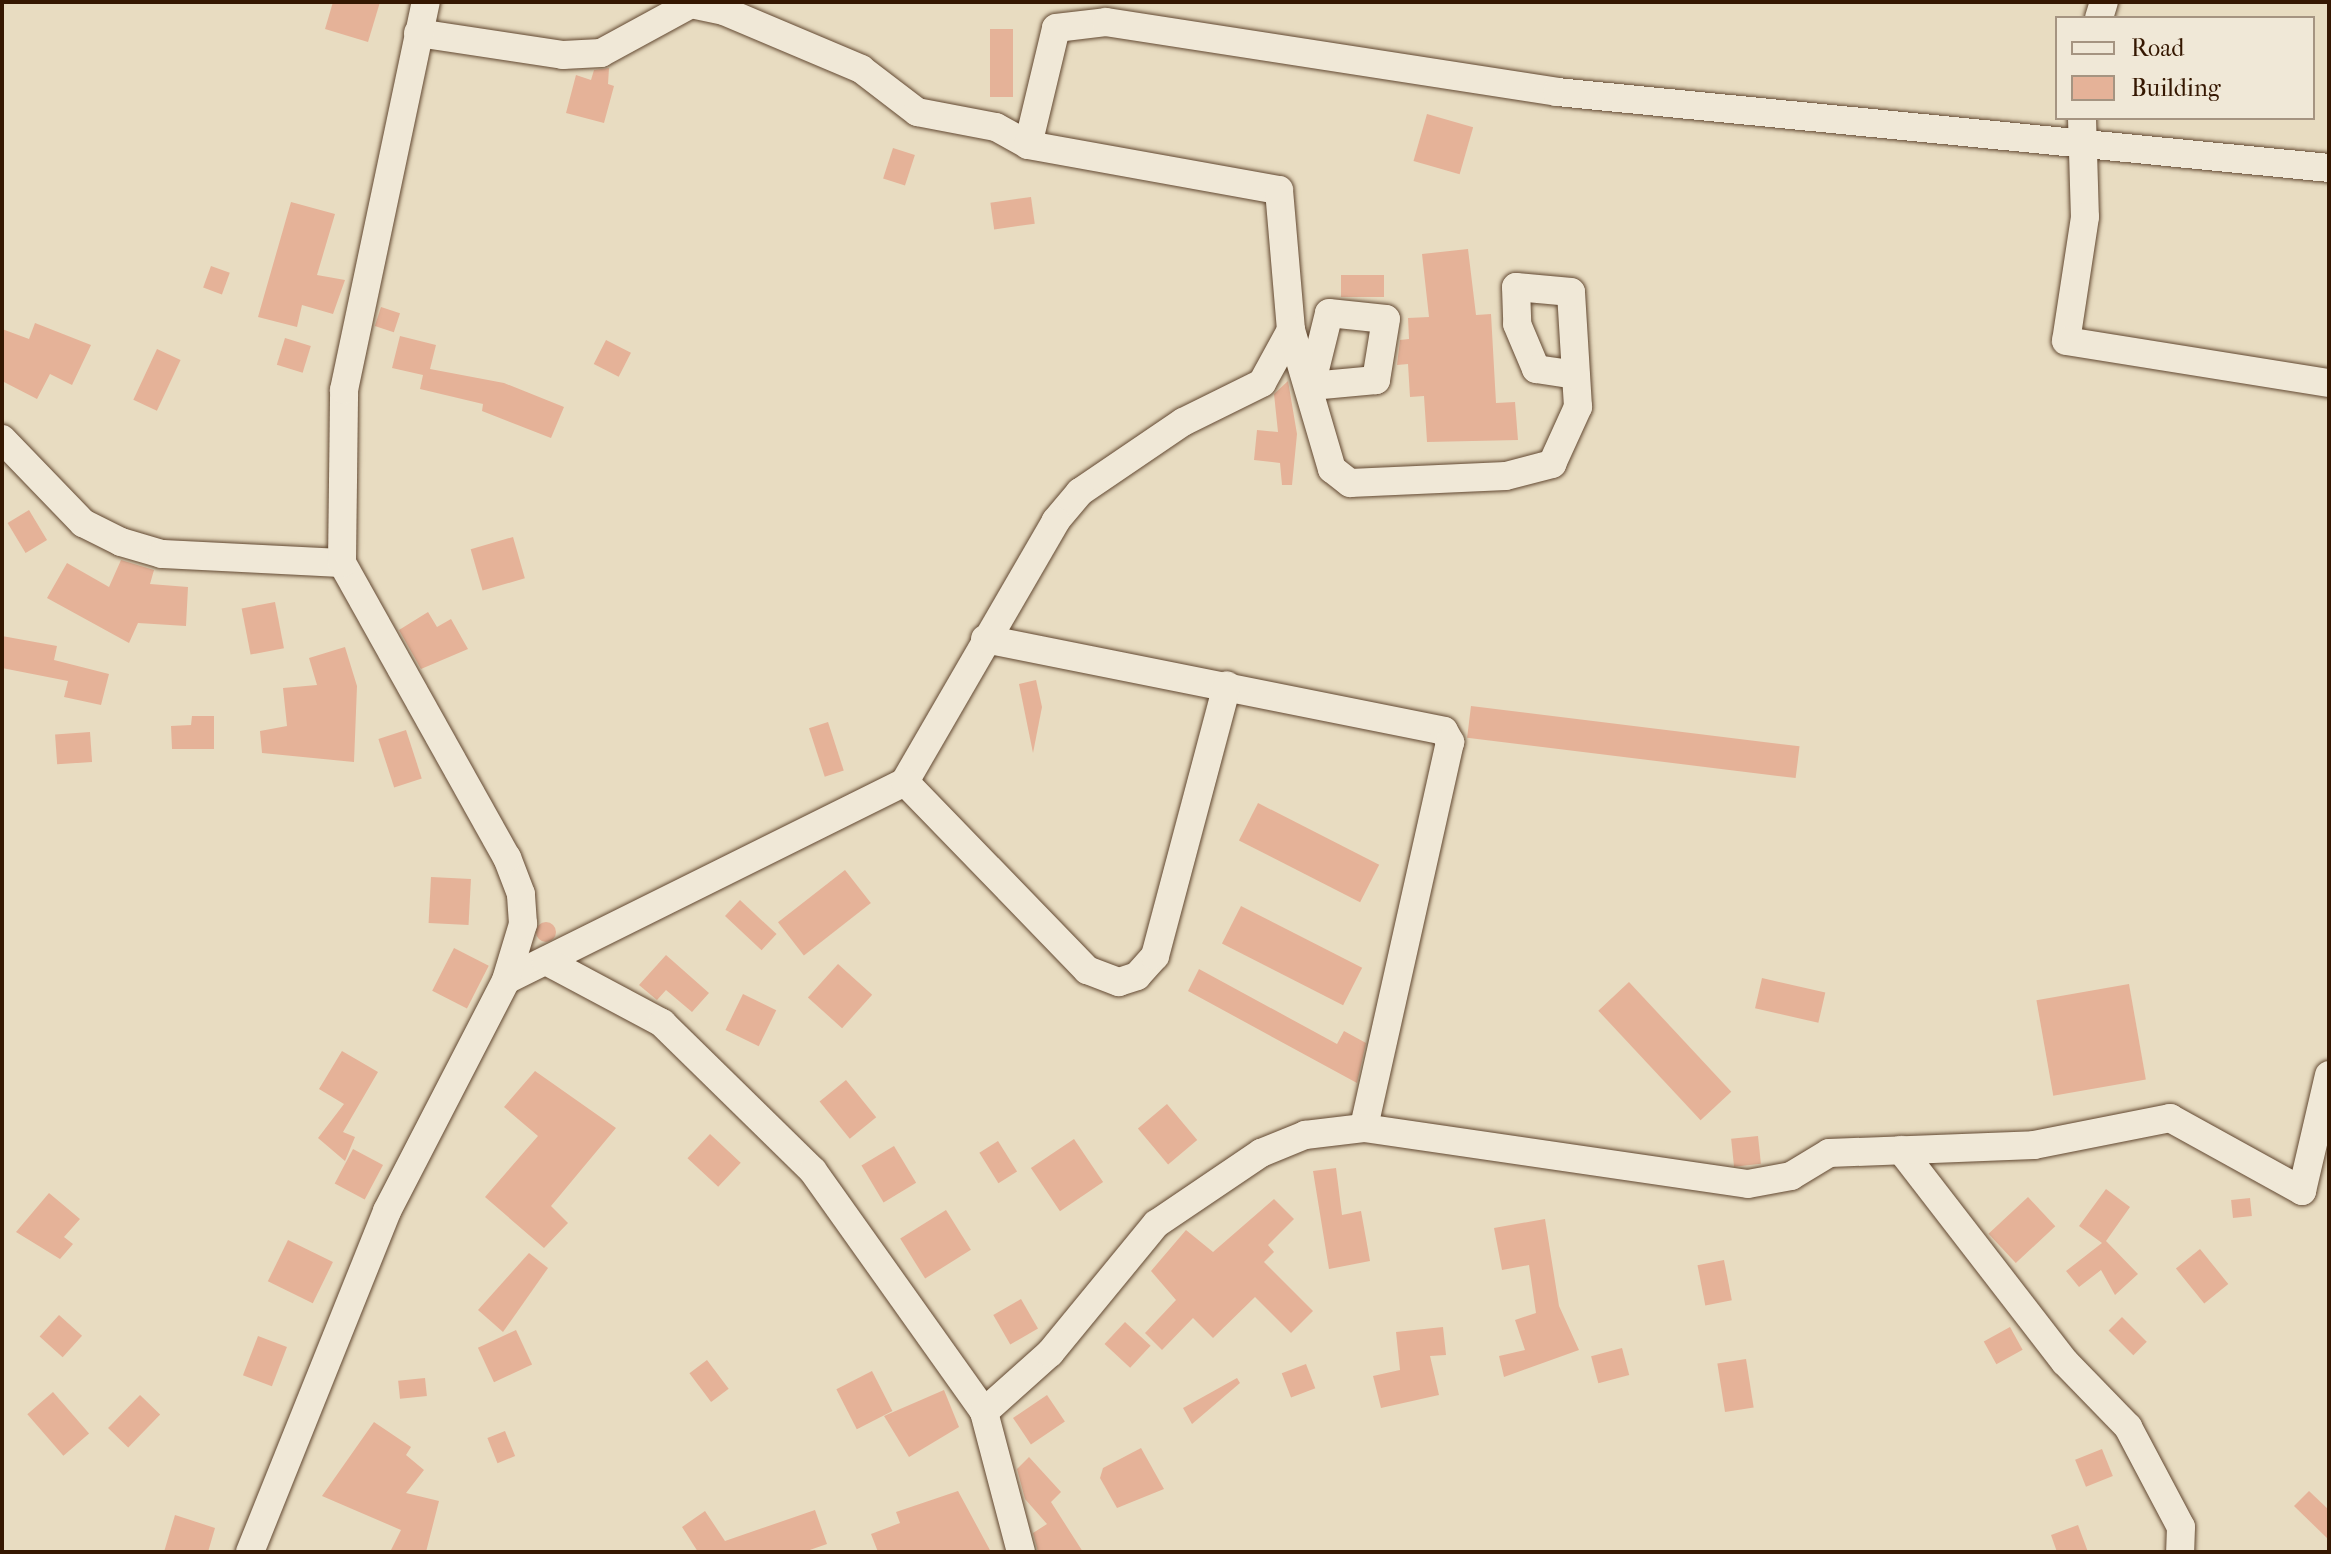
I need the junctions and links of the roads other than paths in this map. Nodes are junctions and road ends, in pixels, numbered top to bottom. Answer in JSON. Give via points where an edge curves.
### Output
{"nodes":[{"id":1,"x":426,"y":2,"type":"edge"},
{"id":2,"x":418,"y":33,"type":"junction"},
{"id":3,"x":2080,"y":130,"type":"edge"},
{"id":4,"x":1028,"y":145,"type":"junction"},
{"id":5,"x":2329,"y":168,"type":"edge"},
{"id":6,"x":1291,"y":330,"type":"junction"},
{"id":7,"x":1576,"y":375,"type":"dead end"},
{"id":8,"x":2329,"y":383,"type":"edge"},
{"id":9,"x":2,"y":439,"type":"edge"},
{"id":10,"x":342,"y":563,"type":"junction"},
{"id":11,"x":985,"y":639,"type":"junction"},
{"id":12,"x":1227,"y":685,"type":"junction"},
{"id":13,"x":905,"y":782,"type":"junction"},
{"id":14,"x":546,"y":961,"type":"junction"},
{"id":15,"x":506,"y":980,"type":"junction"},
{"id":16,"x":2329,"y":1075,"type":"edge"},
{"id":17,"x":1364,"y":1128,"type":"junction"},
{"id":18,"x":1901,"y":1150,"type":"junction"},
{"id":19,"x":984,"y":1412,"type":"junction"},
{"id":20,"x":250,"y":1552,"type":"edge"},
{"id":21,"x":1021,"y":1552,"type":"edge"},
{"id":22,"x":2180,"y":1552,"type":"edge"}],
"edges":[{"from":1,"to":2,"type":"street"},
{"from":2,"to":4,"type":"street","via":[[563,55],[601,53],[658,16],[702,6],[861,69],[917,112],[996,127]]},
{"from":2,"to":10,"type":"street","via":[[344,390]]},
{"from":3,"to":4,"type":"street","via":[[1557,92],[1106,22],[1056,28]]},
{"from":3,"to":5,"type":"street"},
{"from":3,"to":8,"type":"street","via":[[2085,217],[2066,341]]},
{"from":4,"to":6,"type":"street","via":[[1279,190]]},
{"from":6,"to":7,"type":"street","via":[[1332,469],[1350,483],[1506,476],[1552,464],[1578,407]]},
{"from":6,"to":11,"type":"street","via":[[1262,383],[1183,422],[1080,492]]},
{"from":9,"to":10,"type":"street","via":[[83,523],[121,542],[162,554]]},
{"from":10,"to":15,"type":"street","via":[[521,894],[523,924]]},
{"from":11,"to":12,"type":"street"},
{"from":11,"to":13,"type":"street"},
{"from":12,"to":13,"type":"street","via":[[1155,956],[1137,976],[1119,982],[1087,970]]},
{"from":12,"to":17,"type":"street","via":[[1434,724],[1450,742]]},
{"from":13,"to":14,"type":"street"},
{"from":14,"to":15,"type":"street"},
{"from":14,"to":19,"type":"street","via":[[662,1023],[813,1171]]},
{"from":15,"to":20,"type":"street","via":[[387,1211]]},
{"from":16,"to":18,"type":"street","via":[[2302,1191],[2170,1118],[2034,1145]]},
{"from":17,"to":18,"type":"street","via":[[1748,1184],[1791,1176],[1829,1153]]},
{"from":17,"to":19,"type":"street","via":[[1305,1135],[1185,1200],[1132,1249],[1050,1353]]},
{"from":18,"to":22,"type":"street","via":[[2065,1362],[2128,1427],[2181,1527]]},
{"from":19,"to":21,"type":"street"}]}
